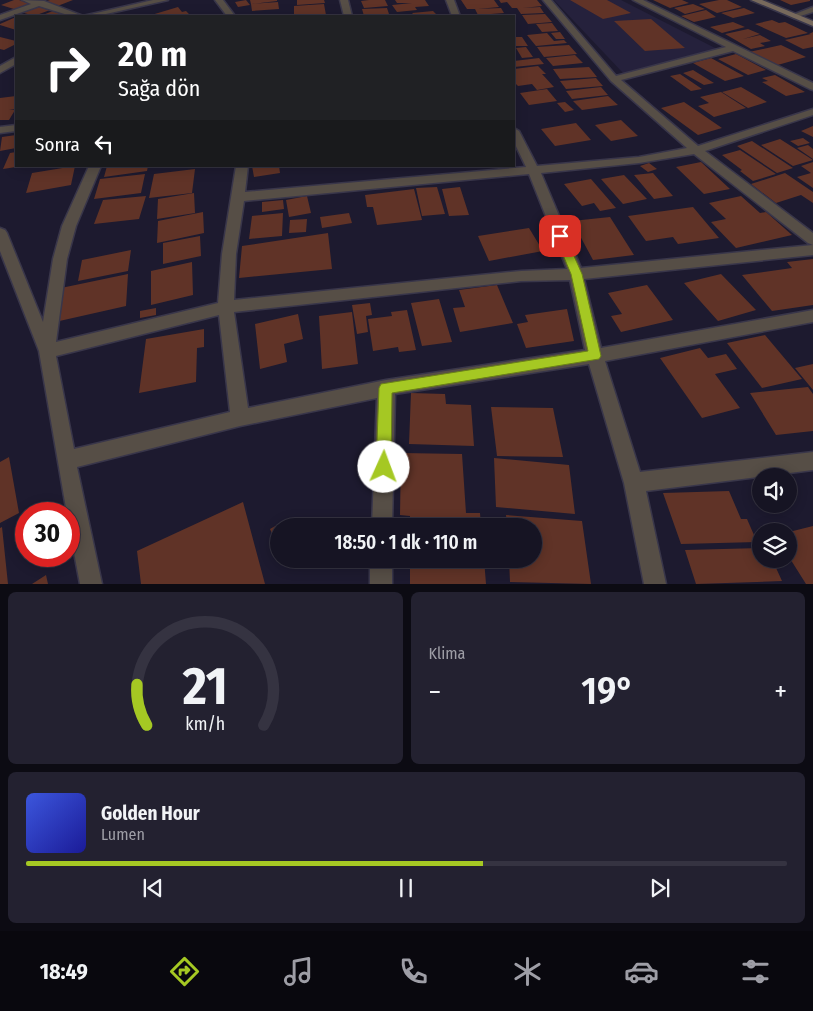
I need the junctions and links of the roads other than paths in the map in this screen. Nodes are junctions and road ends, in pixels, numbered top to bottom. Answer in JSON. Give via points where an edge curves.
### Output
{"nodes":[{"id":1,"x":26,"y":0,"type":"edge"},
{"id":2,"x":49,"y":0,"type":"edge"},
{"id":3,"x":164,"y":0,"type":"edge"},
{"id":4,"x":219,"y":0,"type":"edge"},
{"id":5,"x":344,"y":0,"type":"edge"},
{"id":6,"x":451,"y":0,"type":"edge"},
{"id":7,"x":546,"y":0,"type":"edge"},
{"id":8,"x":637,"y":0,"type":"edge"},
{"id":9,"x":755,"y":0,"type":"edge"},
{"id":10,"x":38,"y":4,"type":"junction"},
{"id":11,"x":104,"y":4,"type":"dead end"},
{"id":12,"x":813,"y":9,"type":"edge"},
{"id":13,"x":76,"y":15,"type":"edge"},
{"id":14,"x":88,"y":15,"type":"edge"},
{"id":15,"x":91,"y":15,"type":"edge"},
{"id":16,"x":230,"y":15,"type":"edge"},
{"id":17,"x":348,"y":15,"type":"edge"},
{"id":18,"x":456,"y":15,"type":"edge"},
{"id":19,"x":794,"y":16,"type":"junction"},
{"id":20,"x":0,"y":18,"type":"edge"},
{"id":21,"x":813,"y":24,"type":"edge"},
{"id":22,"x":734,"y":48,"type":"junction"},
{"id":23,"x":15,"y":61,"type":"edge"},
{"id":24,"x":0,"y":70,"type":"edge"},
{"id":25,"x":614,"y":79,"type":"junction"},
{"id":26,"x":813,"y":87,"type":"edge"},
{"id":27,"x":813,"y":112,"type":"edge"},
{"id":28,"x":15,"y":128,"type":"edge"},
{"id":29,"x":0,"y":130,"type":"edge"},
{"id":30,"x":515,"y":133,"type":"edge"},
{"id":31,"x":696,"y":150,"type":"junction"},
{"id":32,"x":95,"y":167,"type":"edge"},
{"id":33,"x":242,"y":167,"type":"edge"},
{"id":34,"x":533,"y":169,"type":"junction"},
{"id":35,"x":238,"y":198,"type":"junction"},
{"id":36,"x":0,"y":233,"type":"edge"},
{"id":37,"x":813,"y":240,"type":"edge"},
{"id":38,"x":813,"y":250,"type":"edge"},
{"id":39,"x":576,"y":274,"type":"junction"},
{"id":40,"x":226,"y":307,"type":"junction"},
{"id":41,"x":813,"y":316,"type":"edge"},
{"id":42,"x":47,"y":351,"type":"junction"},
{"id":43,"x":595,"y":356,"type":"junction"},
{"id":44,"x":386,"y":388,"type":"junction"},
{"id":45,"x":240,"y":418,"type":"junction"},
{"id":46,"x":66,"y":460,"type":"junction"},
{"id":47,"x":813,"y":461,"type":"edge"},
{"id":48,"x":634,"y":483,"type":"junction"},
{"id":49,"x":382,"y":518,"type":"edge"},
{"id":50,"x":381,"y":568,"type":"edge"},
{"id":51,"x":91,"y":584,"type":"edge"},
{"id":52,"x":381,"y":584,"type":"edge"},
{"id":53,"x":655,"y":584,"type":"edge"}],
"edges":[{"from":1,"to":10,"type":"street"},
{"from":2,"to":10,"type":"street"},
{"from":3,"to":15,"type":"street"},
{"from":4,"to":16,"type":"street"},
{"from":5,"to":17,"type":"street"},
{"from":6,"to":18,"type":"street"},
{"from":7,"to":25,"type":"street"},
{"from":8,"to":22,"type":"street"},
{"from":9,"to":19,"type":"main road"},
{"from":10,"to":13,"type":"street"},
{"from":10,"to":20,"type":"street"},
{"from":11,"to":14,"type":"street"},
{"from":12,"to":19,"type":"street"},
{"from":19,"to":21,"type":"main road"},
{"from":22,"to":25,"type":"street"},
{"from":22,"to":26,"type":"street"},
{"from":23,"to":24,"type":"street"},
{"from":25,"to":31,"type":"street"},
{"from":27,"to":31,"type":"street"},
{"from":28,"to":29,"type":"street"},
{"from":30,"to":34,"type":"street"},
{"from":31,"to":34,"type":"street","via":[[639,160]]},
{"from":31,"to":37,"type":"street"},
{"from":32,"to":42,"type":"street","via":[[69,226],[60,259]]},
{"from":33,"to":35,"type":"street"},
{"from":34,"to":35,"type":"street"},
{"from":34,"to":39,"type":"street"},
{"from":35,"to":40,"type":"street","via":[[229,246]]},
{"from":36,"to":42,"type":"street"},
{"from":38,"to":39,"type":"street"},
{"from":39,"to":40,"type":"street","via":[[521,276]]},
{"from":39,"to":43,"type":"street"},
{"from":40,"to":42,"type":"street"},
{"from":40,"to":45,"type":"street"},
{"from":41,"to":43,"type":"street"},
{"from":42,"to":46,"type":"street"},
{"from":43,"to":44,"type":"street"},
{"from":43,"to":48,"type":"street"},
{"from":44,"to":45,"type":"street"},
{"from":44,"to":49,"type":"street"},
{"from":45,"to":46,"type":"street"},
{"from":46,"to":51,"type":"street"},
{"from":47,"to":48,"type":"street"},
{"from":48,"to":53,"type":"street"},
{"from":50,"to":52,"type":"street"}]}
